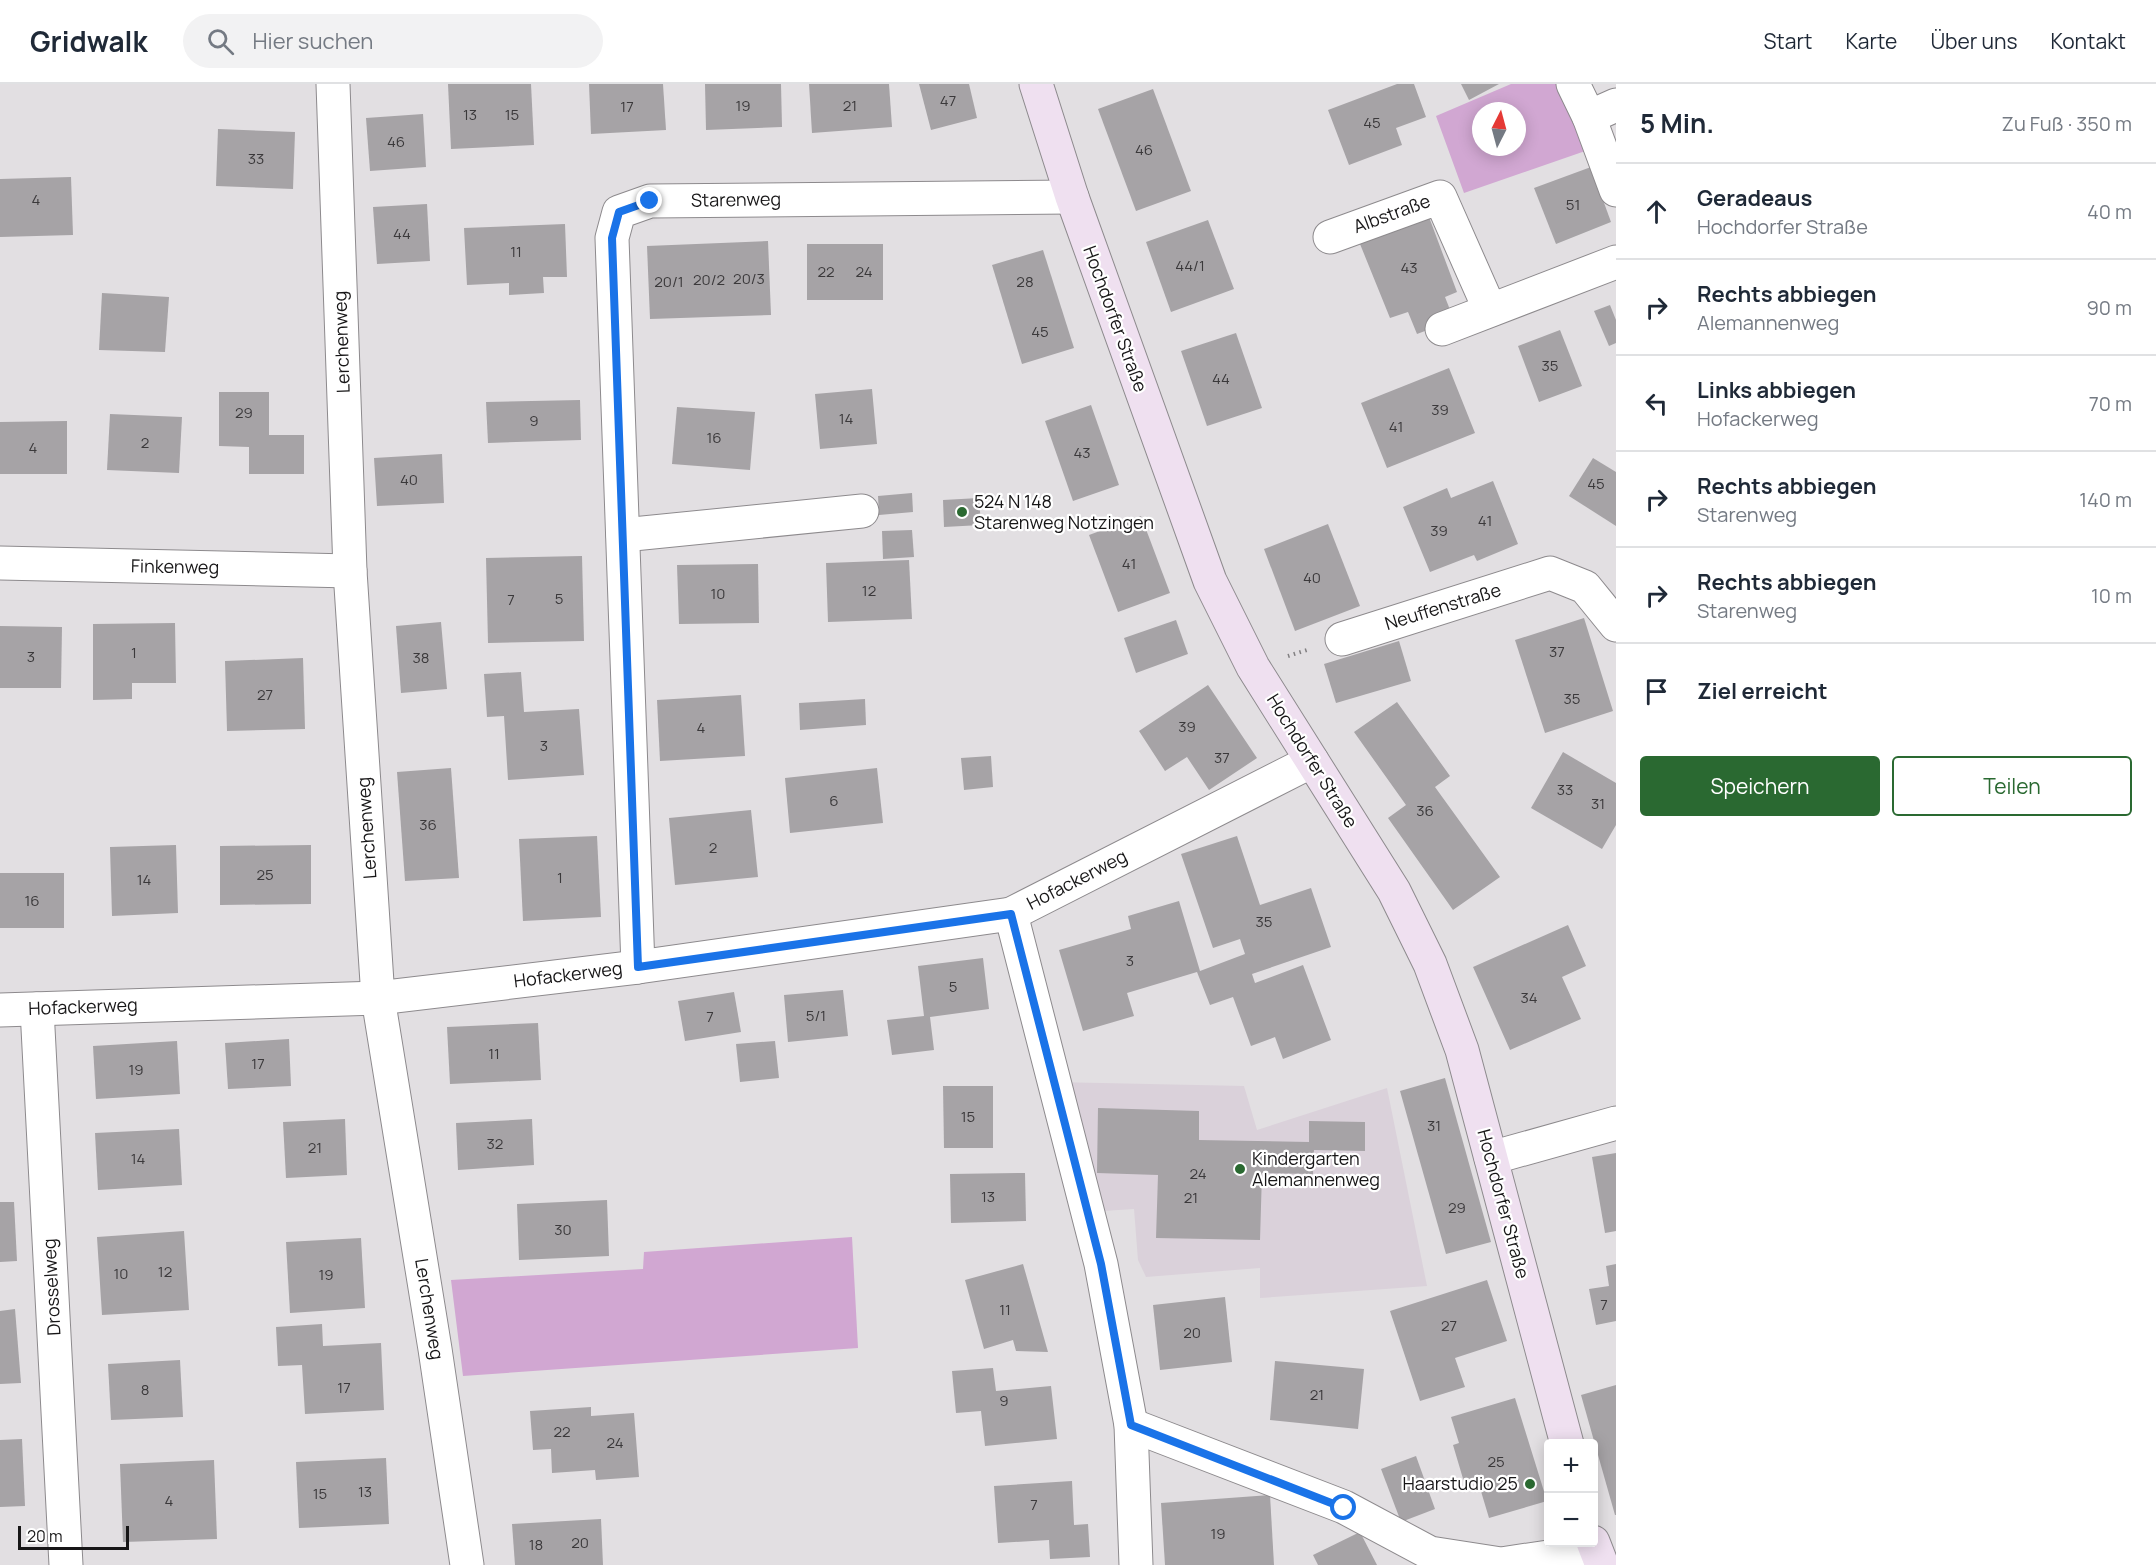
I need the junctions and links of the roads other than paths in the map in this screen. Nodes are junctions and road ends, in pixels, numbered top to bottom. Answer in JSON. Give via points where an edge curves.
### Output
{"nodes":[{"id":1,"x":333,"y":84,"type":"edge"},
{"id":2,"x":1036,"y":84,"type":"edge"},
{"id":3,"x":1573,"y":84,"type":"edge"},
{"id":4,"x":1603,"y":111,"type":"edge"},
{"id":5,"x":1616,"y":190,"type":"edge"},
{"id":6,"x":1072,"y":197,"type":"junction"},
{"id":7,"x":1330,"y":237,"type":"dead end"},
{"id":8,"x":1616,"y":262,"type":"edge"},
{"id":9,"x":1490,"y":310,"type":"junction"},
{"id":10,"x":1442,"y":329,"type":"dead end"},
{"id":11,"x":862,"y":511,"type":"dead end"},
{"id":12,"x":623,"y":535,"type":"junction"},
{"id":13,"x":0,"y":563,"type":"edge"},
{"id":14,"x":350,"y":571,"type":"junction"},
{"id":15,"x":1616,"y":625,"type":"edge"},
{"id":16,"x":1342,"y":639,"type":"road end"},
{"id":17,"x":1312,"y":761,"type":"junction"},
{"id":18,"x":1011,"y":914,"type":"junction"},
{"id":19,"x":638,"y":967,"type":"junction"},
{"id":20,"x":378,"y":998,"type":"junction"},
{"id":21,"x":37,"y":1009,"type":"junction"},
{"id":22,"x":0,"y":1010,"type":"edge"},
{"id":23,"x":1616,"y":1123,"type":"edge"},
{"id":24,"x":1491,"y":1158,"type":"junction"},
{"id":25,"x":1131,"y":1425,"type":"junction"},
{"id":26,"x":1566,"y":1439,"type":"edge"},
{"id":27,"x":1597,"y":1552,"type":"edge"},
{"id":28,"x":66,"y":1565,"type":"edge"},
{"id":29,"x":467,"y":1565,"type":"edge"},
{"id":30,"x":1136,"y":1565,"type":"edge"}],
"edges":[{"from":1,"to":14,"type":"street","name":"Lerchenweg"},
{"from":2,"to":6,"type":"main road","name":"Hochdorfer Straße"},
{"from":3,"to":4,"type":"street"},
{"from":4,"to":5,"type":"street"},
{"from":6,"to":12,"type":"street","name":"Starenweg","via":[[650,201],[619,212],[612,238]]},
{"from":6,"to":17,"type":"main road","name":"Hochdorfer Straße","via":[[1210,581],[1253,667]]},
{"from":7,"to":9,"type":"street","name":"Albstraße","via":[[1440,197]]},
{"from":8,"to":9,"type":"street"},
{"from":9,"to":10,"type":"street"},
{"from":11,"to":12,"type":"street"},
{"from":12,"to":19,"type":"street","name":"Starenweg"},
{"from":13,"to":14,"type":"street","name":"Finkenweg"},
{"from":14,"to":20,"type":"street","name":"Lerchenweg"},
{"from":15,"to":16,"type":"street","name":"Neuffenstraße","via":[[1585,587],[1550,573]]},
{"from":17,"to":18,"type":"street","name":"Hofackerweg"},
{"from":17,"to":24,"type":"main road","name":"Hochdorfer Straße","via":[[1394,891],[1430,964],[1462,1050]]},
{"from":18,"to":19,"type":"street","name":"Hofackerweg"},
{"from":18,"to":25,"type":"street","via":[[1101,1264]]},
{"from":19,"to":20,"type":"street","name":"Hofackerweg"},
{"from":20,"to":21,"type":"street","name":"Hofackerweg"},
{"from":20,"to":29,"type":"street","name":"Lerchenweg"},
{"from":21,"to":22,"type":"street","name":"Hofackerweg"},
{"from":21,"to":28,"type":"street","name":"Drosselweg"},
{"from":23,"to":24,"type":"street"},
{"from":24,"to":26,"type":"main road","name":"Hochdorfer Straße"},
{"from":25,"to":27,"type":"street","via":[[1344,1508],[1430,1553],[1501,1564]]},
{"from":25,"to":30,"type":"street"}]}
